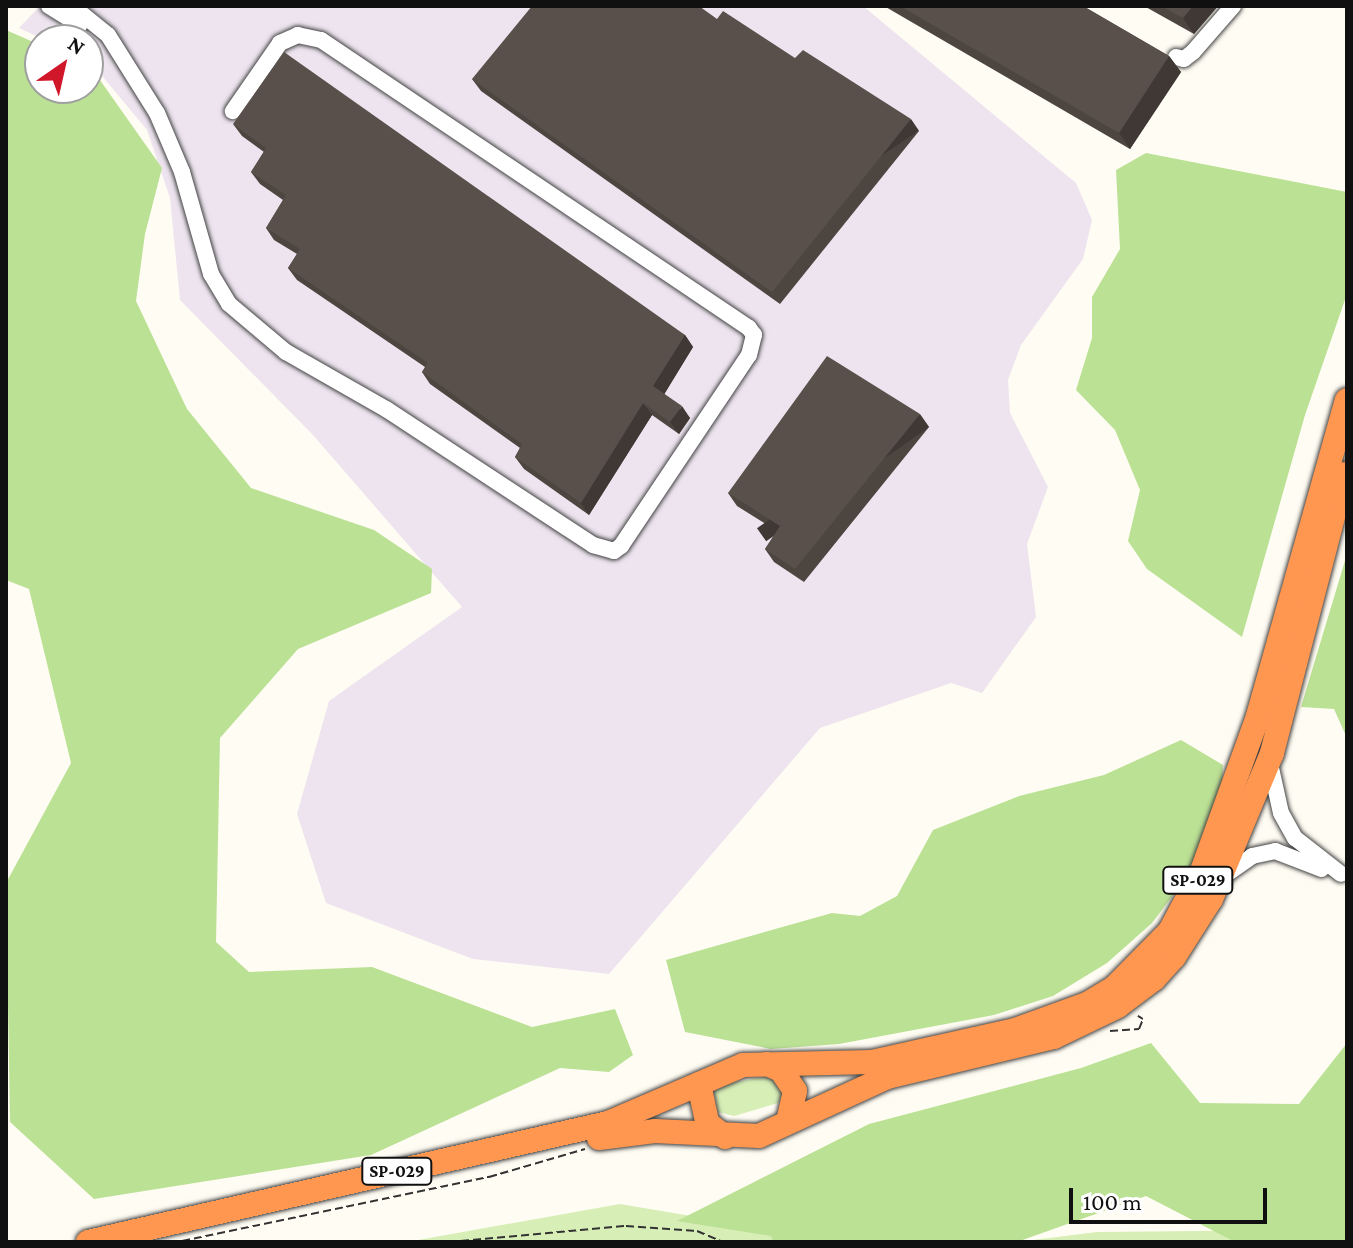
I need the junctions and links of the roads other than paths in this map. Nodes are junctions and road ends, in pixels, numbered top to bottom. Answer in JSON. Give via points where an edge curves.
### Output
{"nodes":[{"id":1,"x":49,"y":6,"type":"edge"},
{"id":2,"x":72,"y":6,"type":"edge"},
{"id":3,"x":1233,"y":6,"type":"edge"},
{"id":4,"x":1176,"y":57,"type":"dead end"},
{"id":5,"x":131,"y":66,"type":"junction"},
{"id":6,"x":233,"y":111,"type":"dead end"},
{"id":7,"x":1347,"y":400,"type":"edge"},
{"id":8,"x":1347,"y":460,"type":"edge"},
{"id":9,"x":1269,"y":759,"type":"junction"},
{"id":10,"x":1220,"y":879,"type":"junction"},
{"id":11,"x":763,"y":1063,"type":"junction"},
{"id":12,"x":699,"y":1084,"type":"junction"},
{"id":13,"x":788,"y":1122,"type":"junction"},
{"id":14,"x":725,"y":1137,"type":"junction"},
{"id":15,"x":88,"y":1242,"type":"edge"},
{"id":16,"x":152,"y":1242,"type":"edge"}],
"edges":[{"from":1,"to":5,"type":"street"},
{"from":2,"to":5,"type":"street","via":[[108,35]]},
{"from":3,"to":4,"type":"street","via":[[1193,52]]},
{"from":5,"to":6,"type":"street","via":[[182,172],[211,274],[229,304],[286,352],[386,409],[593,545],[614,551],[621,546],[749,355],[754,335],[749,328],[321,40],[298,35],[280,43]]},
{"from":7,"to":11,"type":"highway","number":"SP-029","via":[[1258,716],[1187,904],[1154,951],[1115,987],[1087,1004],[1015,1030],[872,1062]]},
{"from":8,"to":9,"type":"highway","number":"SP-029"},
{"from":9,"to":10,"type":"highway","number":"SP-029"},
{"from":9,"to":10,"type":"street","via":[[1281,813],[1295,838],[1341,874],[1275,851],[1252,856]]},
{"from":10,"to":13,"type":"highway","number":"SP-029","via":[[1174,957],[1138,992],[1084,1025],[1020,1047],[887,1077]]},
{"from":11,"to":12,"type":"highway","number":"SP-029","via":[[729,1068]]},
{"from":11,"to":13,"type":"highway","via":[[791,1080],[796,1104]]},
{"from":12,"to":14,"type":"highway","via":[[707,1123]]},
{"from":12,"to":15,"type":"highway","number":"SP-029","via":[[608,1123]]},
{"from":13,"to":14,"type":"highway","number":"SP-029","via":[[759,1136]]},
{"from":14,"to":16,"type":"highway","number":"SP-029","via":[[655,1131],[605,1137]]}]}
